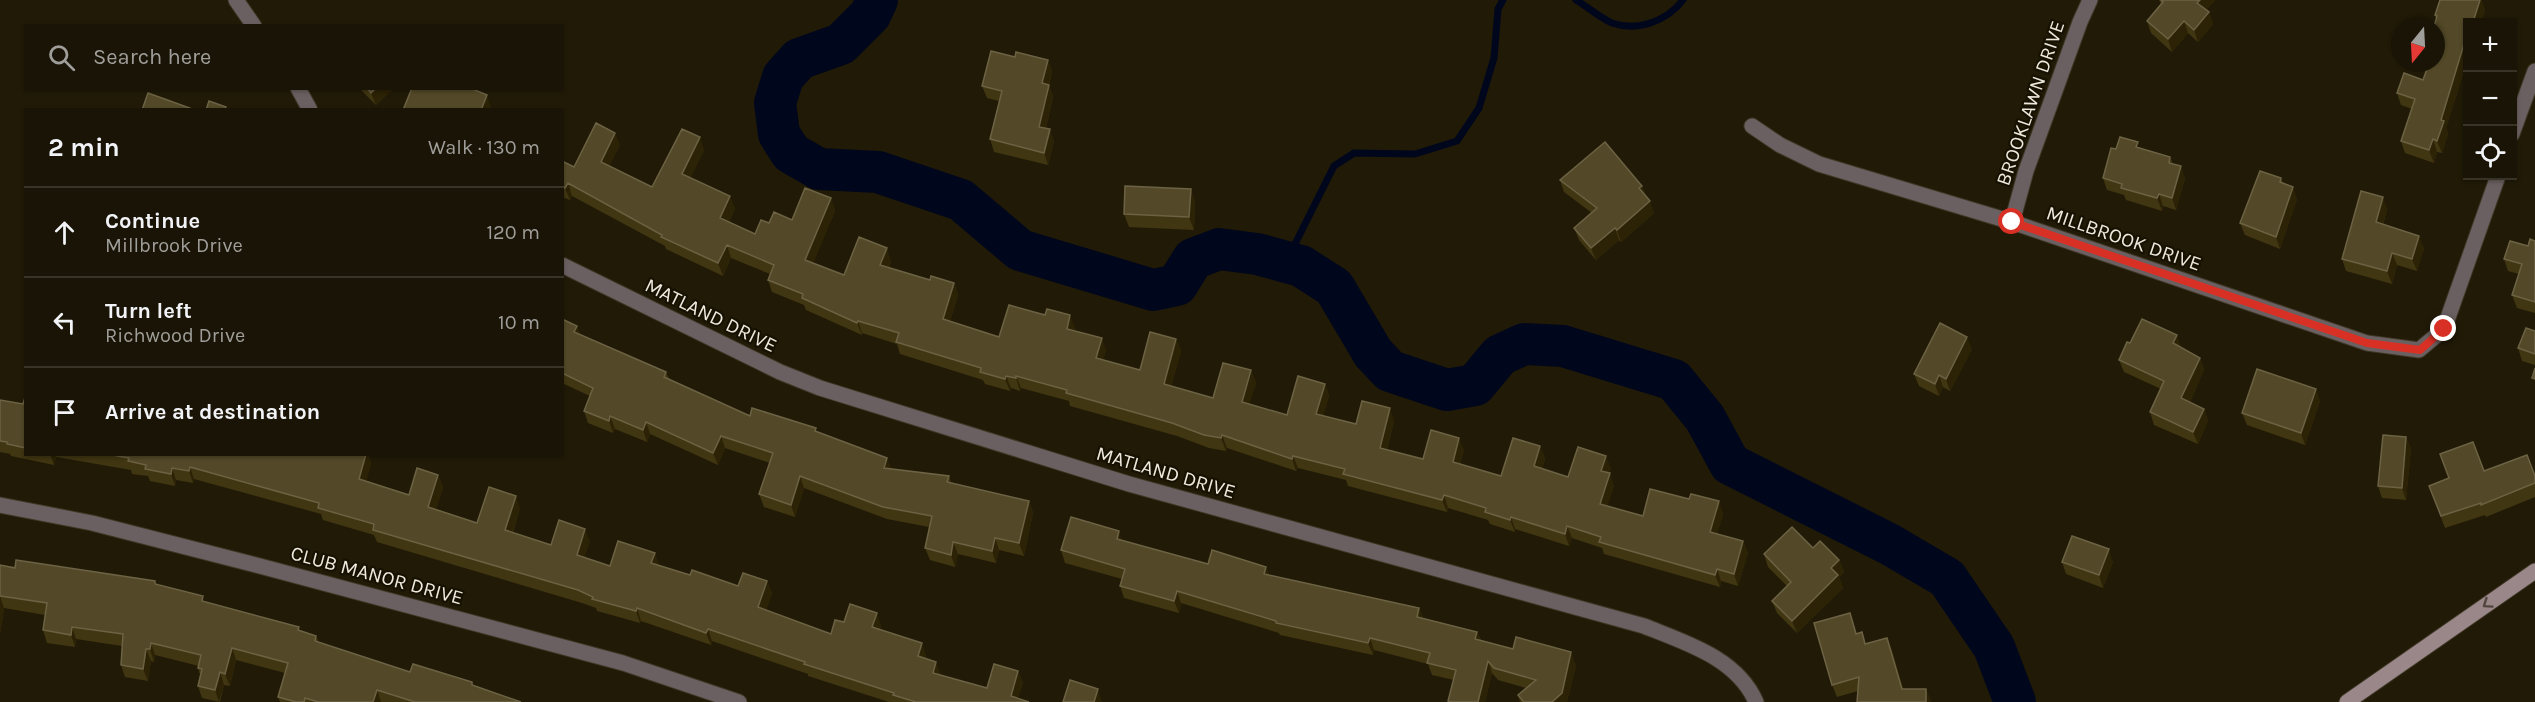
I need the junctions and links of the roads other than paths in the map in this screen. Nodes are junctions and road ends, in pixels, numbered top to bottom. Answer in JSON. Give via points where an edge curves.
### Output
{"nodes":[{"id":1,"x":236,"y":0,"type":"edge"},
{"id":2,"x":2090,"y":0,"type":"edge"},
{"id":3,"x":253,"y":24,"type":"edge"},
{"id":4,"x":2535,"y":71,"type":"edge"},
{"id":5,"x":299,"y":90,"type":"edge"},
{"id":6,"x":309,"y":108,"type":"edge"},
{"id":7,"x":1752,"y":126,"type":"dead end"},
{"id":8,"x":2515,"y":126,"type":"edge"},
{"id":9,"x":2497,"y":180,"type":"edge"},
{"id":10,"x":2012,"y":222,"type":"junction"},
{"id":11,"x":564,"y":266,"type":"edge"},
{"id":12,"x":0,"y":505,"type":"edge"},
{"id":13,"x":2535,"y":571,"type":"edge"},
{"id":14,"x":740,"y":702,"type":"edge"},
{"id":15,"x":1756,"y":702,"type":"edge"},
{"id":16,"x":2347,"y":702,"type":"edge"}],
"edges":[{"from":1,"to":3,"type":"street"},
{"from":2,"to":10,"type":"street","name":"BROOKLAWN DRIVE","via":[[2026,171]]},
{"from":4,"to":8,"type":"street"},
{"from":5,"to":6,"type":"street"},
{"from":7,"to":10,"type":"street","name":"MILLBROOK DRIVE","via":[[1819,164]]},
{"from":9,"to":10,"type":"street","name":"MILLBROOK DRIVE","via":[[2444,329],[2420,350],[2367,343]]},
{"from":11,"to":15,"type":"street","name":"MATLAND DRIVE","via":[[820,388],[1129,484],[1644,626],[1715,657],[1737,674]]},
{"from":12,"to":14,"type":"street","name":"CLUB MANOR DRIVE","via":[[92,523],[268,568],[623,663]]},
{"from":13,"to":16,"type":"main road","one_way":true}]}
